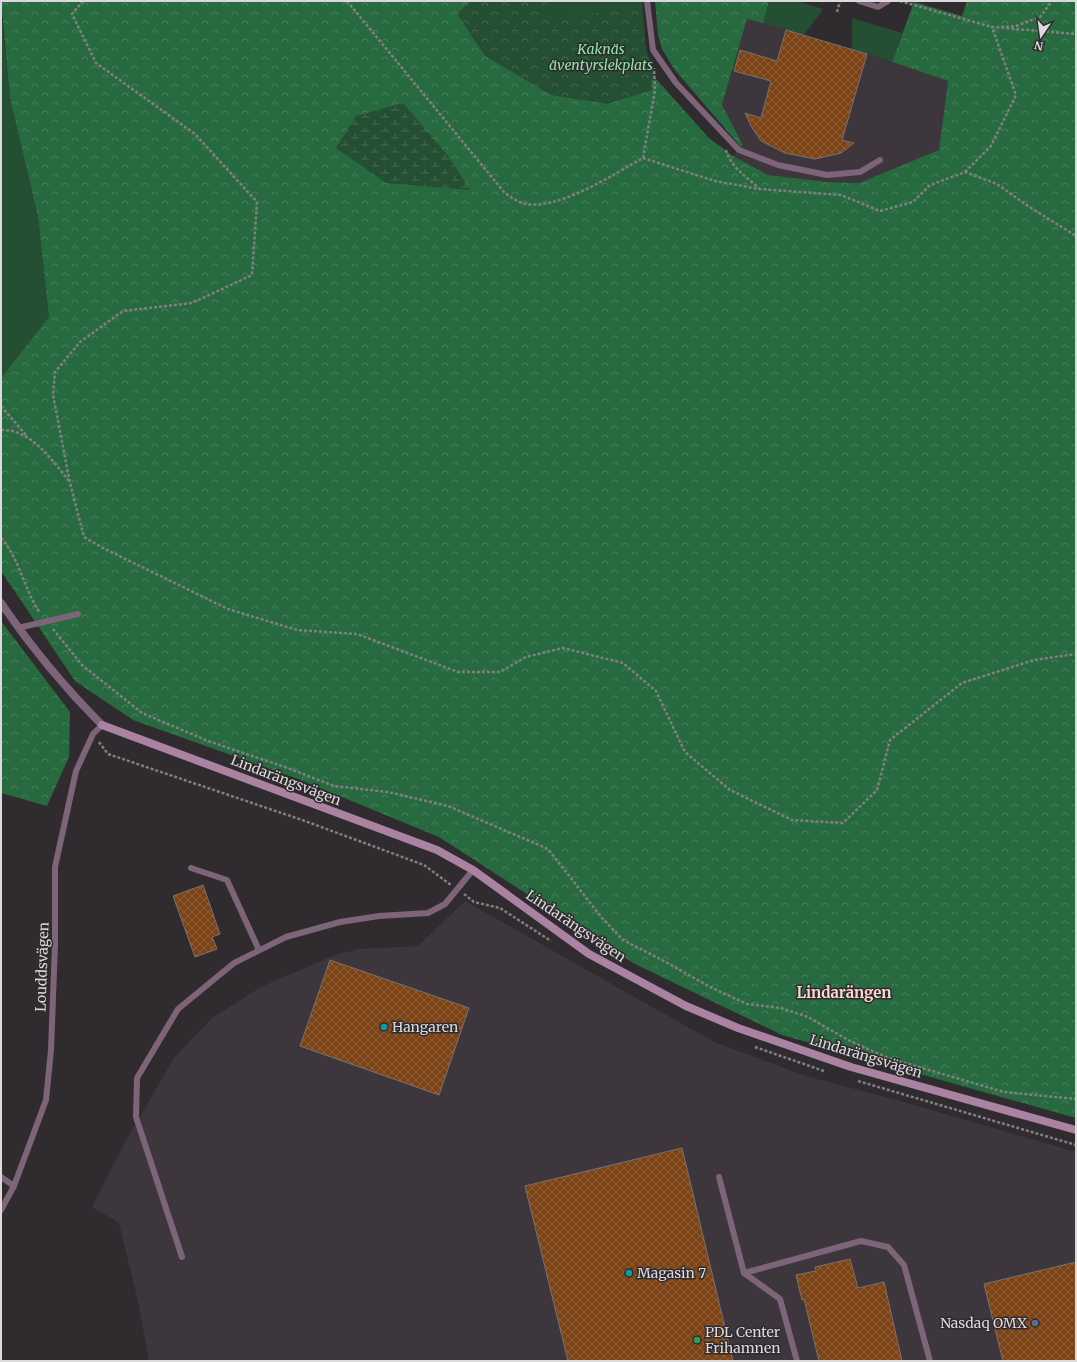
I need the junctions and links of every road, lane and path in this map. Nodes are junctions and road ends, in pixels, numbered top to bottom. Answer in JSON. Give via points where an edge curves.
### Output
{"nodes":[{"id":1,"x":83,"y":1,"type":"edge"},
{"id":2,"x":347,"y":1,"type":"edge"},
{"id":3,"x":647,"y":1,"type":"edge"},
{"id":4,"x":840,"y":1,"type":"edge"},
{"id":5,"x":859,"y":1,"type":"edge"},
{"id":6,"x":888,"y":1,"type":"edge"},
{"id":7,"x":900,"y":1,"type":"edge"},
{"id":8,"x":1052,"y":1,"type":"edge"},
{"id":9,"x":837,"y":12,"type":"dead end"},
{"id":10,"x":992,"y":27,"type":"junction"},
{"id":11,"x":1076,"y":34,"type":"edge"},
{"id":12,"x":653,"y":50,"type":"junction"},
{"id":13,"x":725,"y":149,"type":"dead end"},
{"id":14,"x":643,"y":158,"type":"junction"},
{"id":15,"x":880,"y":160,"type":"dead end"},
{"id":16,"x":965,"y":172,"type":"junction"},
{"id":17,"x":759,"y":189,"type":"junction"},
{"id":18,"x":1076,"y":236,"type":"edge"},
{"id":19,"x":1,"y":406,"type":"edge"},
{"id":20,"x":1,"y":430,"type":"edge"},
{"id":21,"x":26,"y":436,"type":"junction"},
{"id":22,"x":70,"y":483,"type":"junction"},
{"id":23,"x":1,"y":538,"type":"edge"},
{"id":24,"x":1,"y":604,"type":"edge"},
{"id":25,"x":78,"y":614,"type":"dead end"},
{"id":26,"x":47,"y":622,"type":"junction"},
{"id":27,"x":18,"y":628,"type":"junction"},
{"id":28,"x":1076,"y":654,"type":"edge"},
{"id":29,"x":102,"y":725,"type":"junction"},
{"id":30,"x":93,"y":734,"type":"junction"},
{"id":31,"x":191,"y":868,"type":"dead end"},
{"id":32,"x":473,"y":870,"type":"junction"},
{"id":33,"x":458,"y":890,"type":"junction"},
{"id":34,"x":259,"y":950,"type":"junction"},
{"id":35,"x":1076,"y":1099,"type":"edge"},
{"id":36,"x":1076,"y":1130,"type":"edge"},
{"id":37,"x":1,"y":1177,"type":"edge"},
{"id":38,"x":719,"y":1177,"type":"dead end"},
{"id":39,"x":14,"y":1186,"type":"junction"},
{"id":40,"x":1,"y":1210,"type":"edge"},
{"id":41,"x":182,"y":1257,"type":"dead end"},
{"id":42,"x":744,"y":1274,"type":"junction"},
{"id":43,"x":797,"y":1361,"type":"edge"},
{"id":44,"x":930,"y":1361,"type":"edge"}],
"edges":[{"from":1,"to":22,"type":"path","via":[[72,14],[96,63],[195,134],[257,202],[252,275],[192,303],[123,311],[80,342],[55,372],[53,395]]},
{"from":2,"to":14,"type":"path","via":[[490,176],[504,192],[520,203],[533,205],[575,196]]},
{"from":3,"to":12,"type":"lane"},
{"from":4,"to":9,"type":"path"},
{"from":5,"to":6,"type":"lane","via":[[878,7]]},
{"from":7,"to":10,"type":"path"},
{"from":8,"to":10,"type":"path","via":[[1040,17],[1016,26]]},
{"from":10,"to":11,"type":"path"},
{"from":10,"to":16,"type":"path","via":[[1016,95],[991,146]]},
{"from":12,"to":14,"type":"path","via":[[655,90]]},
{"from":12,"to":15,"type":"lane","via":[[676,83],[738,150],[778,164],[827,175],[860,172]]},
{"from":13,"to":17,"type":"path","via":[[727,156]]},
{"from":14,"to":17,"type":"path","via":[[715,181]]},
{"from":16,"to":17,"type":"path","via":[[930,185],[913,202],[880,211],[841,195]]},
{"from":16,"to":18,"type":"path","via":[[997,184]]},
{"from":19,"to":21,"type":"path"},
{"from":20,"to":21,"type":"path"},
{"from":21,"to":22,"type":"path","via":[[45,452]]},
{"from":22,"to":28,"type":"path","via":[[84,537],[228,609],[297,630],[357,634],[458,672],[500,672],[526,657],[563,648],[623,663],[656,691],[685,752],[730,790],[792,820],[843,823],[877,790],[890,740],[962,683],[1034,660]]},
{"from":23,"to":26,"type":"path","via":[[10,547],[31,599]]},
{"from":24,"to":27,"type":"street","name":"Lindarängsvägen"},
{"from":25,"to":26,"type":"lane"},
{"from":26,"to":27,"type":"lane"},
{"from":26,"to":35,"type":"path","via":[[82,665],[142,713],[208,742],[334,786],[388,792],[448,806],[548,849],[602,918],[623,940],[710,987],[747,1004],[781,1008],[808,1017],[850,1041],[888,1058],[1004,1092]]},
{"from":27,"to":29,"type":"street","name":"Lindarängsvägen","via":[[80,704]]},
{"from":29,"to":30,"type":"lane","name":"Louddsvägen"},
{"from":29,"to":32,"type":"street","name":"Lindarängsvägen","via":[[437,850]]},
{"from":30,"to":33,"type":"path","via":[[108,754],[305,820],[424,865]]},
{"from":30,"to":39,"type":"lane","name":"Louddsvägen","via":[[76,771],[55,867],[51,1050],[46,1100]]},
{"from":31,"to":34,"type":"lane","via":[[227,880]]},
{"from":32,"to":33,"type":"lane"},
{"from":32,"to":36,"type":"street","name":"Lindarängsvägen","via":[[589,954],[686,1006],[738,1028],[851,1067]]},
{"from":33,"to":34,"type":"lane","via":[[445,904],[428,913],[379,916],[340,922],[286,937]]},
{"from":34,"to":41,"type":"lane","via":[[234,963],[178,1009],[137,1078],[136,1117]]},
{"from":37,"to":39,"type":"lane"},
{"from":38,"to":42,"type":"lane"},
{"from":39,"to":40,"type":"lane","name":"Louddsvägen"},
{"from":42,"to":43,"type":"lane","via":[[780,1300]]},
{"from":42,"to":44,"type":"lane","via":[[861,1241],[888,1247],[904,1265]]}]}
